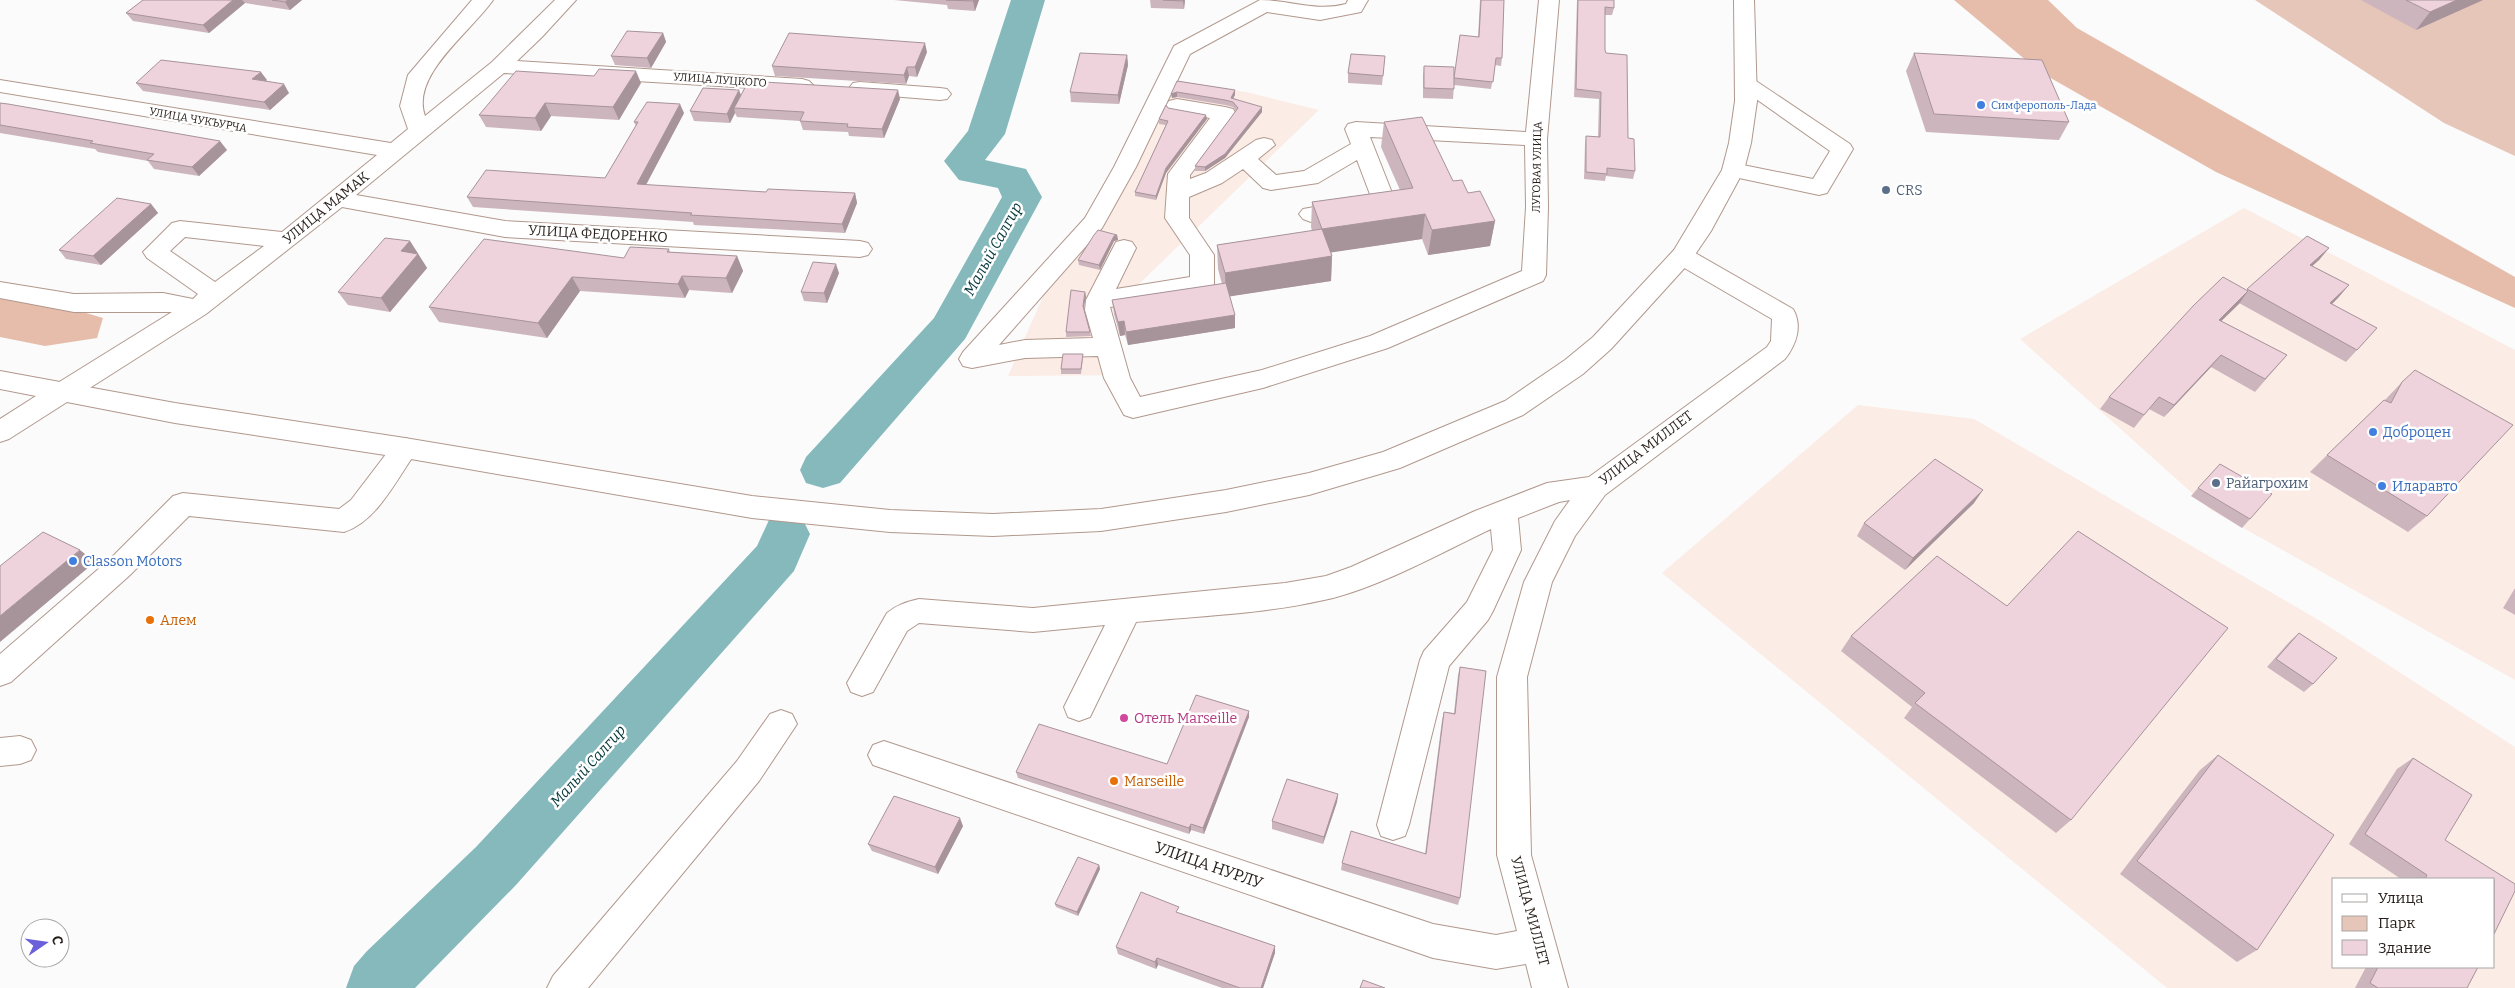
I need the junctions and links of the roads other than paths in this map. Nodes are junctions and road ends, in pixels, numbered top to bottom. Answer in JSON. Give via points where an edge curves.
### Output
{"nodes":[{"id":1,"x":483,"y":0,"type":"edge"},
{"id":2,"x":563,"y":0,"type":"edge"},
{"id":3,"x":1358,"y":0,"type":"edge"},
{"id":4,"x":1549,"y":0,"type":"edge"},
{"id":5,"x":1744,"y":0,"type":"edge"},
{"id":6,"x":1261,"y":2,"type":"edge"},
{"id":7,"x":499,"y":66,"type":"junction"},
{"id":8,"x":1746,"y":84,"type":"junction"},
{"id":9,"x":0,"y":86,"type":"edge"},
{"id":10,"x":940,"y":94,"type":"dead end"},
{"id":11,"x":1177,"y":106,"type":"dead end"},
{"id":12,"x":420,"y":131,"type":"junction"},
{"id":13,"x":1536,"y":139,"type":"junction"},
{"id":14,"x":1264,"y":145,"type":"dead end"},
{"id":15,"x":1362,"y":146,"type":"junction"},
{"id":16,"x":396,"y":151,"type":"junction"},
{"id":17,"x":1244,"y":158,"type":"junction"},
{"id":18,"x":1733,"y":170,"type":"junction"},
{"id":19,"x":1178,"y":193,"type":"junction"},
{"id":20,"x":338,"y":199,"type":"junction"},
{"id":21,"x":1311,"y":214,"type":"dead end"},
{"id":22,"x":287,"y":240,"type":"junction"},
{"id":23,"x":1124,"y":248,"type":"dead end"},
{"id":24,"x":860,"y":249,"type":"dead end"},
{"id":25,"x":1682,"y":256,"type":"junction"},
{"id":26,"x":0,"y":290,"type":"edge"},
{"id":27,"x":1098,"y":300,"type":"junction"},
{"id":28,"x":206,"y":301,"type":"junction"},
{"id":29,"x":1107,"y":347,"type":"junction"},
{"id":30,"x":0,"y":380,"type":"edge"},
{"id":31,"x":65,"y":391,"type":"junction"},
{"id":32,"x":0,"y":432,"type":"edge"},
{"id":33,"x":405,"y":448,"type":"junction"},
{"id":34,"x":1595,"y":487,"type":"junction"},
{"id":35,"x":1504,"y":512,"type":"junction"},
{"id":36,"x":1126,"y":613,"type":"junction"},
{"id":37,"x":0,"y":673,"type":"edge"},
{"id":38,"x":862,"y":682,"type":"dead end"},
{"id":39,"x":1079,"y":707,"type":"dead end"},
{"id":40,"x":781,"y":724,"type":"dead end"},
{"id":41,"x":884,"y":755,"type":"dead end"},
{"id":42,"x":1393,"y":825,"type":"dead end"},
{"id":43,"x":1537,"y":945,"type":"junction"},
{"id":44,"x":566,"y":988,"type":"edge"},
{"id":45,"x":1550,"y":988,"type":"edge"}],
"edges":[{"from":1,"to":12,"type":"street","via":[[418,75],[411,106]]},
{"from":2,"to":7,"type":"street","name":"УЛИЦА МАМАК"},
{"from":3,"to":6,"type":"street","via":[[1354,8],[1334,15],[1301,13]]},
{"from":4,"to":13,"type":"street","name":"ЛУГОВАЯ УЛИЦА"},
{"from":5,"to":8,"type":"street"},
{"from":6,"to":29,"type":"street","via":[[1180,50],[1126,167],[1094,223],[972,359],[1026,349]]},
{"from":7,"to":10,"type":"street","name":"УЛИЦА ЛУЦКОГО"},
{"from":7,"to":12,"type":"street","name":"УЛИЦА МАМАК"},
{"from":8,"to":18,"type":"street","via":[[1744,124]]},
{"from":8,"to":18,"type":"street","via":[[1842,149],[1819,188]]},
{"from":9,"to":16,"type":"street","name":"УЛИЦА ЧУКЪУРЧА"},
{"from":11,"to":19,"type":"street","via":[[1225,114],[1179,174]]},
{"from":12,"to":16,"type":"street","name":"УЛИЦА МАМАК"},
{"from":13,"to":15,"type":"street","via":[[1356,129]]},
{"from":13,"to":29,"type":"street","name":"ЛУГОВАЯ УЛИЦА","via":[[1534,275],[1379,342],[1264,379],[1133,408],[1117,378]]},
{"from":14,"to":17,"type":"street"},
{"from":15,"to":17,"type":"street","via":[[1310,178],[1271,183]]},
{"from":15,"to":21,"type":"street","via":[[1385,203]]},
{"from":16,"to":20,"type":"street","name":"УЛИЦА МАМАК"},
{"from":17,"to":19,"type":"street","via":[[1214,178]]},
{"from":18,"to":25,"type":"street"},
{"from":19,"to":27,"type":"street","via":[[1176,218],[1211,254],[1202,284]]},
{"from":20,"to":22,"type":"street","name":"УЛИЦА МАМАК"},
{"from":20,"to":24,"type":"street","name":"УЛИЦА ФЕДОРЕНКО","via":[[505,229]]},
{"from":22,"to":28,"type":"street","name":"УЛИЦА МАМАК"},
{"from":22,"to":28,"type":"street","via":[[180,229],[155,252]]},
{"from":23,"to":27,"type":"street"},
{"from":25,"to":33,"type":"street","via":[[1602,343],[1574,367],[1514,408],[1390,461],[1309,484],[1226,501],[1101,520],[993,524],[890,521],[752,507]]},
{"from":25,"to":34,"type":"street","name":"УЛИЦА МИЛЛЕТ","via":[[1784,316],[1784,342],[1776,353]]},
{"from":26,"to":28,"type":"street","via":[[74,303]]},
{"from":27,"to":29,"type":"street","via":[[1097,310]]},
{"from":28,"to":31,"type":"street","name":"УЛИЦА МАМАК"},
{"from":30,"to":31,"type":"street"},
{"from":31,"to":32,"type":"street","name":"УЛИЦА МАМАК"},
{"from":31,"to":33,"type":"street","via":[[175,412]]},
{"from":33,"to":37,"type":"street","via":[[361,508],[344,522],[183,504],[120,567]]},
{"from":34,"to":35,"type":"street","via":[[1558,492]]},
{"from":34,"to":43,"type":"street","name":"УЛИЦА МИЛЛЕТ","via":[[1565,529],[1538,582],[1512,677],[1514,855]]},
{"from":35,"to":36,"type":"street","via":[[1361,576],[1326,588]]},
{"from":35,"to":42,"type":"street","via":[[1507,550],[1503,559],[1478,612],[1435,660]]},
{"from":36,"to":38,"type":"street","via":[[1033,620],[919,611],[907,614],[898,622]]},
{"from":36,"to":39,"type":"street"},
{"from":40,"to":44,"type":"street","via":[[748,771]]},
{"from":41,"to":43,"type":"street","name":"УЛИЦА НУРЛУ","via":[[1434,941],[1496,952]]},
{"from":43,"to":45,"type":"street","name":"УЛИЦА МИЛЛЕТ"}]}
